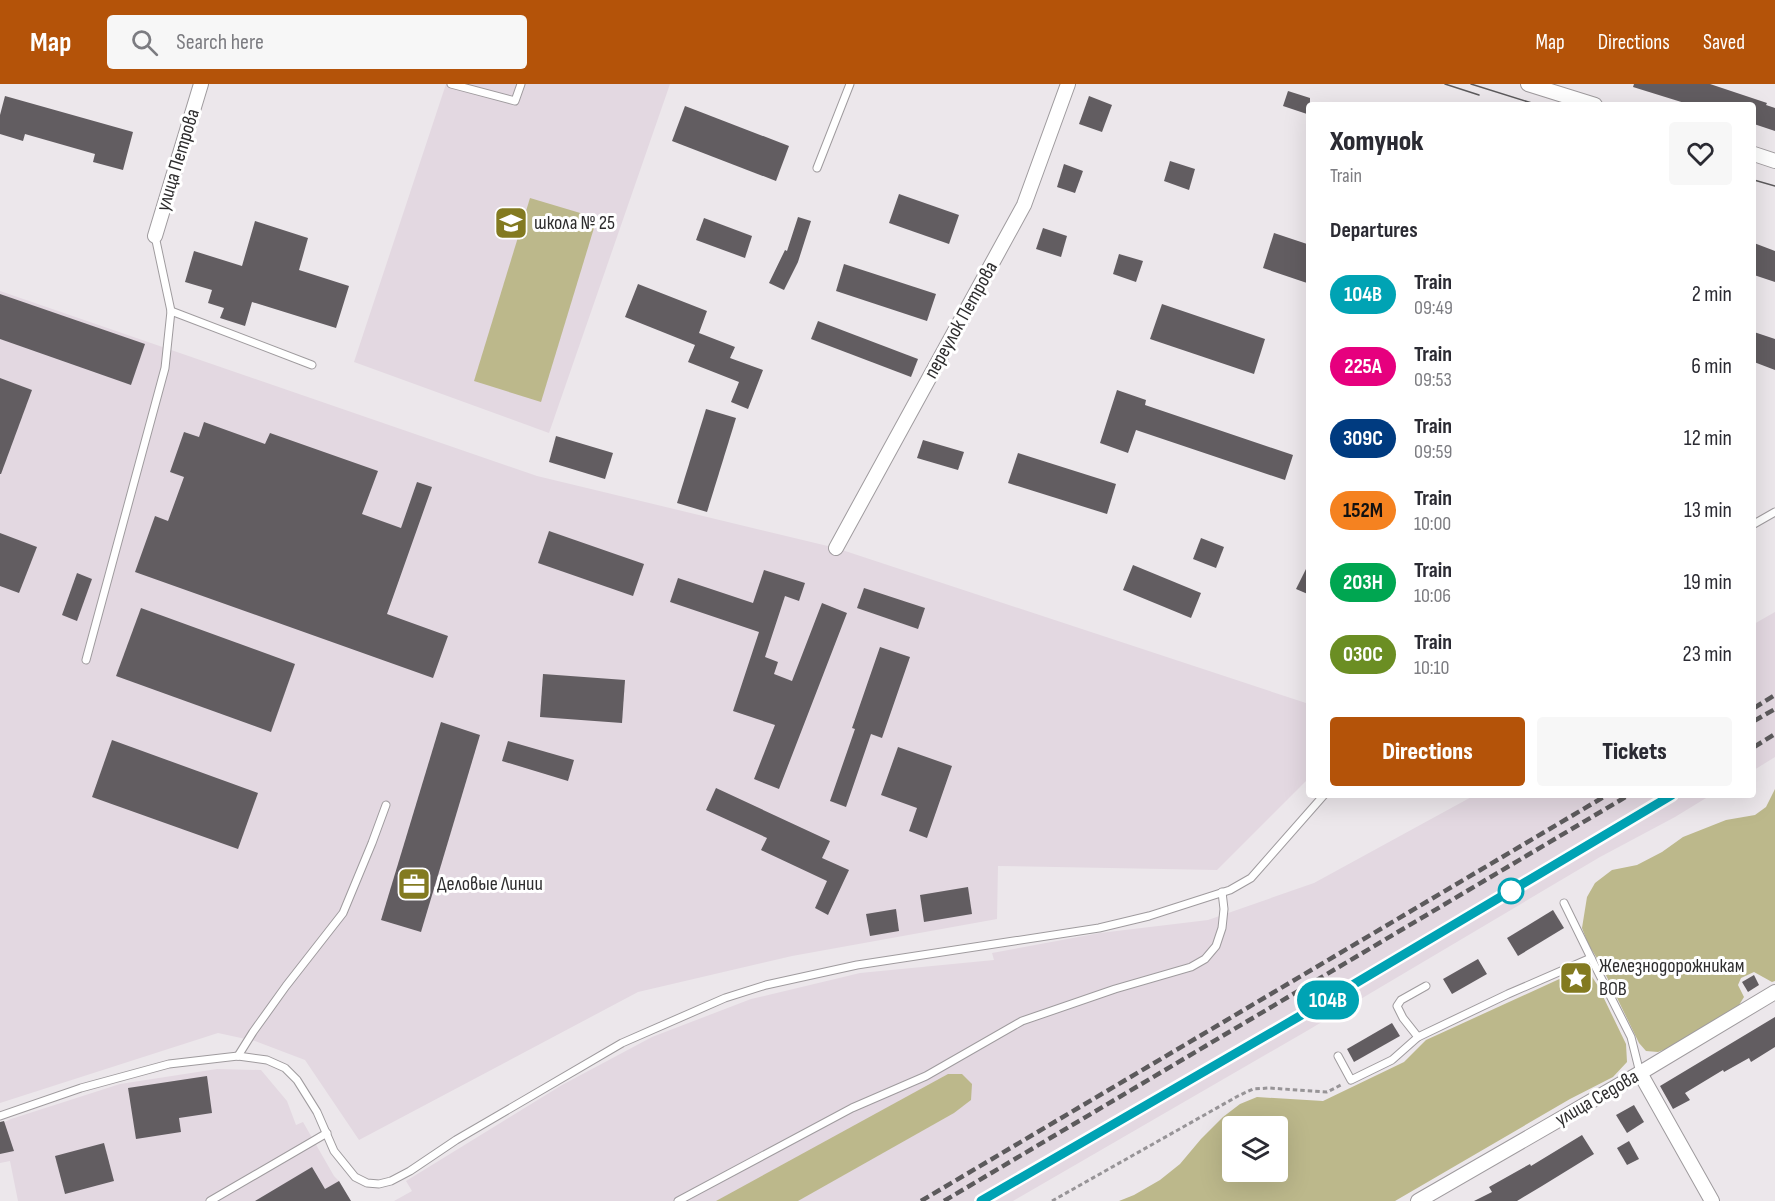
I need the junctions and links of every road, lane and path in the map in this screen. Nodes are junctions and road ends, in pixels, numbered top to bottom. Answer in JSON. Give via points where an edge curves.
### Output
{"nodes":[{"id":1,"x":201,"y":84,"type":"edge"},
{"id":2,"x":451,"y":84,"type":"edge"},
{"id":3,"x":520,"y":84,"type":"edge"},
{"id":4,"x":850,"y":84,"type":"edge"},
{"id":5,"x":1068,"y":84,"type":"edge"},
{"id":6,"x":1528,"y":84,"type":"edge"},
{"id":7,"x":1585,"y":102,"type":"edge"},
{"id":8,"x":1756,"y":155,"type":"edge"},
{"id":9,"x":1775,"y":161,"type":"edge"},
{"id":10,"x":817,"y":168,"type":"dead end"},
{"id":11,"x":154,"y":236,"type":"joint"},
{"id":12,"x":171,"y":310,"type":"junction"},
{"id":13,"x":312,"y":365,"type":"dead end"},
{"id":14,"x":1775,"y":512,"type":"edge"},
{"id":15,"x":1756,"y":523,"type":"edge"},
{"id":16,"x":836,"y":548,"type":"dead end"},
{"id":17,"x":86,"y":660,"type":"dead end"},
{"id":18,"x":1321,"y":798,"type":"edge"},
{"id":19,"x":386,"y":805,"type":"dead end"},
{"id":20,"x":1222,"y":892,"type":"junction"},
{"id":21,"x":1564,"y":903,"type":"dead end"},
{"id":22,"x":1591,"y":958,"type":"junction"},
{"id":23,"x":1426,"y":986,"type":"dead end"},
{"id":24,"x":1775,"y":992,"type":"edge"},
{"id":25,"x":1418,"y":1037,"type":"junction"},
{"id":26,"x":238,"y":1056,"type":"junction"},
{"id":27,"x":1338,"y":1056,"type":"dead end"},
{"id":28,"x":1640,"y":1073,"type":"junction"},
{"id":29,"x":1352,"y":1080,"type":"junction"},
{"id":30,"x":0,"y":1116,"type":"edge"},
{"id":31,"x":327,"y":1133,"type":"junction"},
{"id":32,"x":210,"y":1201,"type":"edge"},
{"id":33,"x":678,"y":1201,"type":"edge"},
{"id":34,"x":1052,"y":1201,"type":"edge"},
{"id":35,"x":1418,"y":1201,"type":"edge"},
{"id":36,"x":1712,"y":1201,"type":"edge"}],
"edges":[{"from":1,"to":11,"type":"street","name":"улица Петрова"},
{"from":2,"to":3,"type":"lane","via":[[515,101]]},
{"from":4,"to":10,"type":"lane"},
{"from":5,"to":16,"type":"street","name":"переулок Петрова","via":[[1024,205]]},
{"from":6,"to":7,"type":"street"},
{"from":8,"to":9,"type":"street"},
{"from":11,"to":12,"type":"lane"},
{"from":12,"to":13,"type":"lane"},
{"from":12,"to":17,"type":"lane","via":[[165,369]]},
{"from":14,"to":15,"type":"lane"},
{"from":18,"to":20,"type":"lane","via":[[1251,878]]},
{"from":19,"to":26,"type":"lane","via":[[343,913]]},
{"from":20,"to":31,"type":"lane","via":[[1099,928],[857,965],[725,998],[622,1043],[391,1181],[366,1183],[354,1177],[334,1151]]},
{"from":20,"to":33,"type":"lane","via":[[1222,928],[1206,959],[1022,1021],[926,1076],[852,1108]]},
{"from":21,"to":22,"type":"lane"},
{"from":22,"to":25,"type":"lane"},
{"from":22,"to":28,"type":"lane","via":[[1631,1037]]},
{"from":23,"to":25,"type":"lane","via":[[1401,1000],[1398,1006]]},
{"from":24,"to":28,"type":"street","name":"улица Седова"},
{"from":25,"to":29,"type":"lane","via":[[1392,1060]]},
{"from":26,"to":30,"type":"lane","via":[[169,1064]]},
{"from":26,"to":31,"type":"lane","via":[[267,1060],[285,1068],[297,1080]]},
{"from":27,"to":29,"type":"lane"},
{"from":28,"to":35,"type":"street","name":"улица Седова"},
{"from":28,"to":36,"type":"street"},
{"from":29,"to":34,"type":"path","via":[[1327,1092],[1253,1089]]},
{"from":31,"to":32,"type":"lane"}]}
